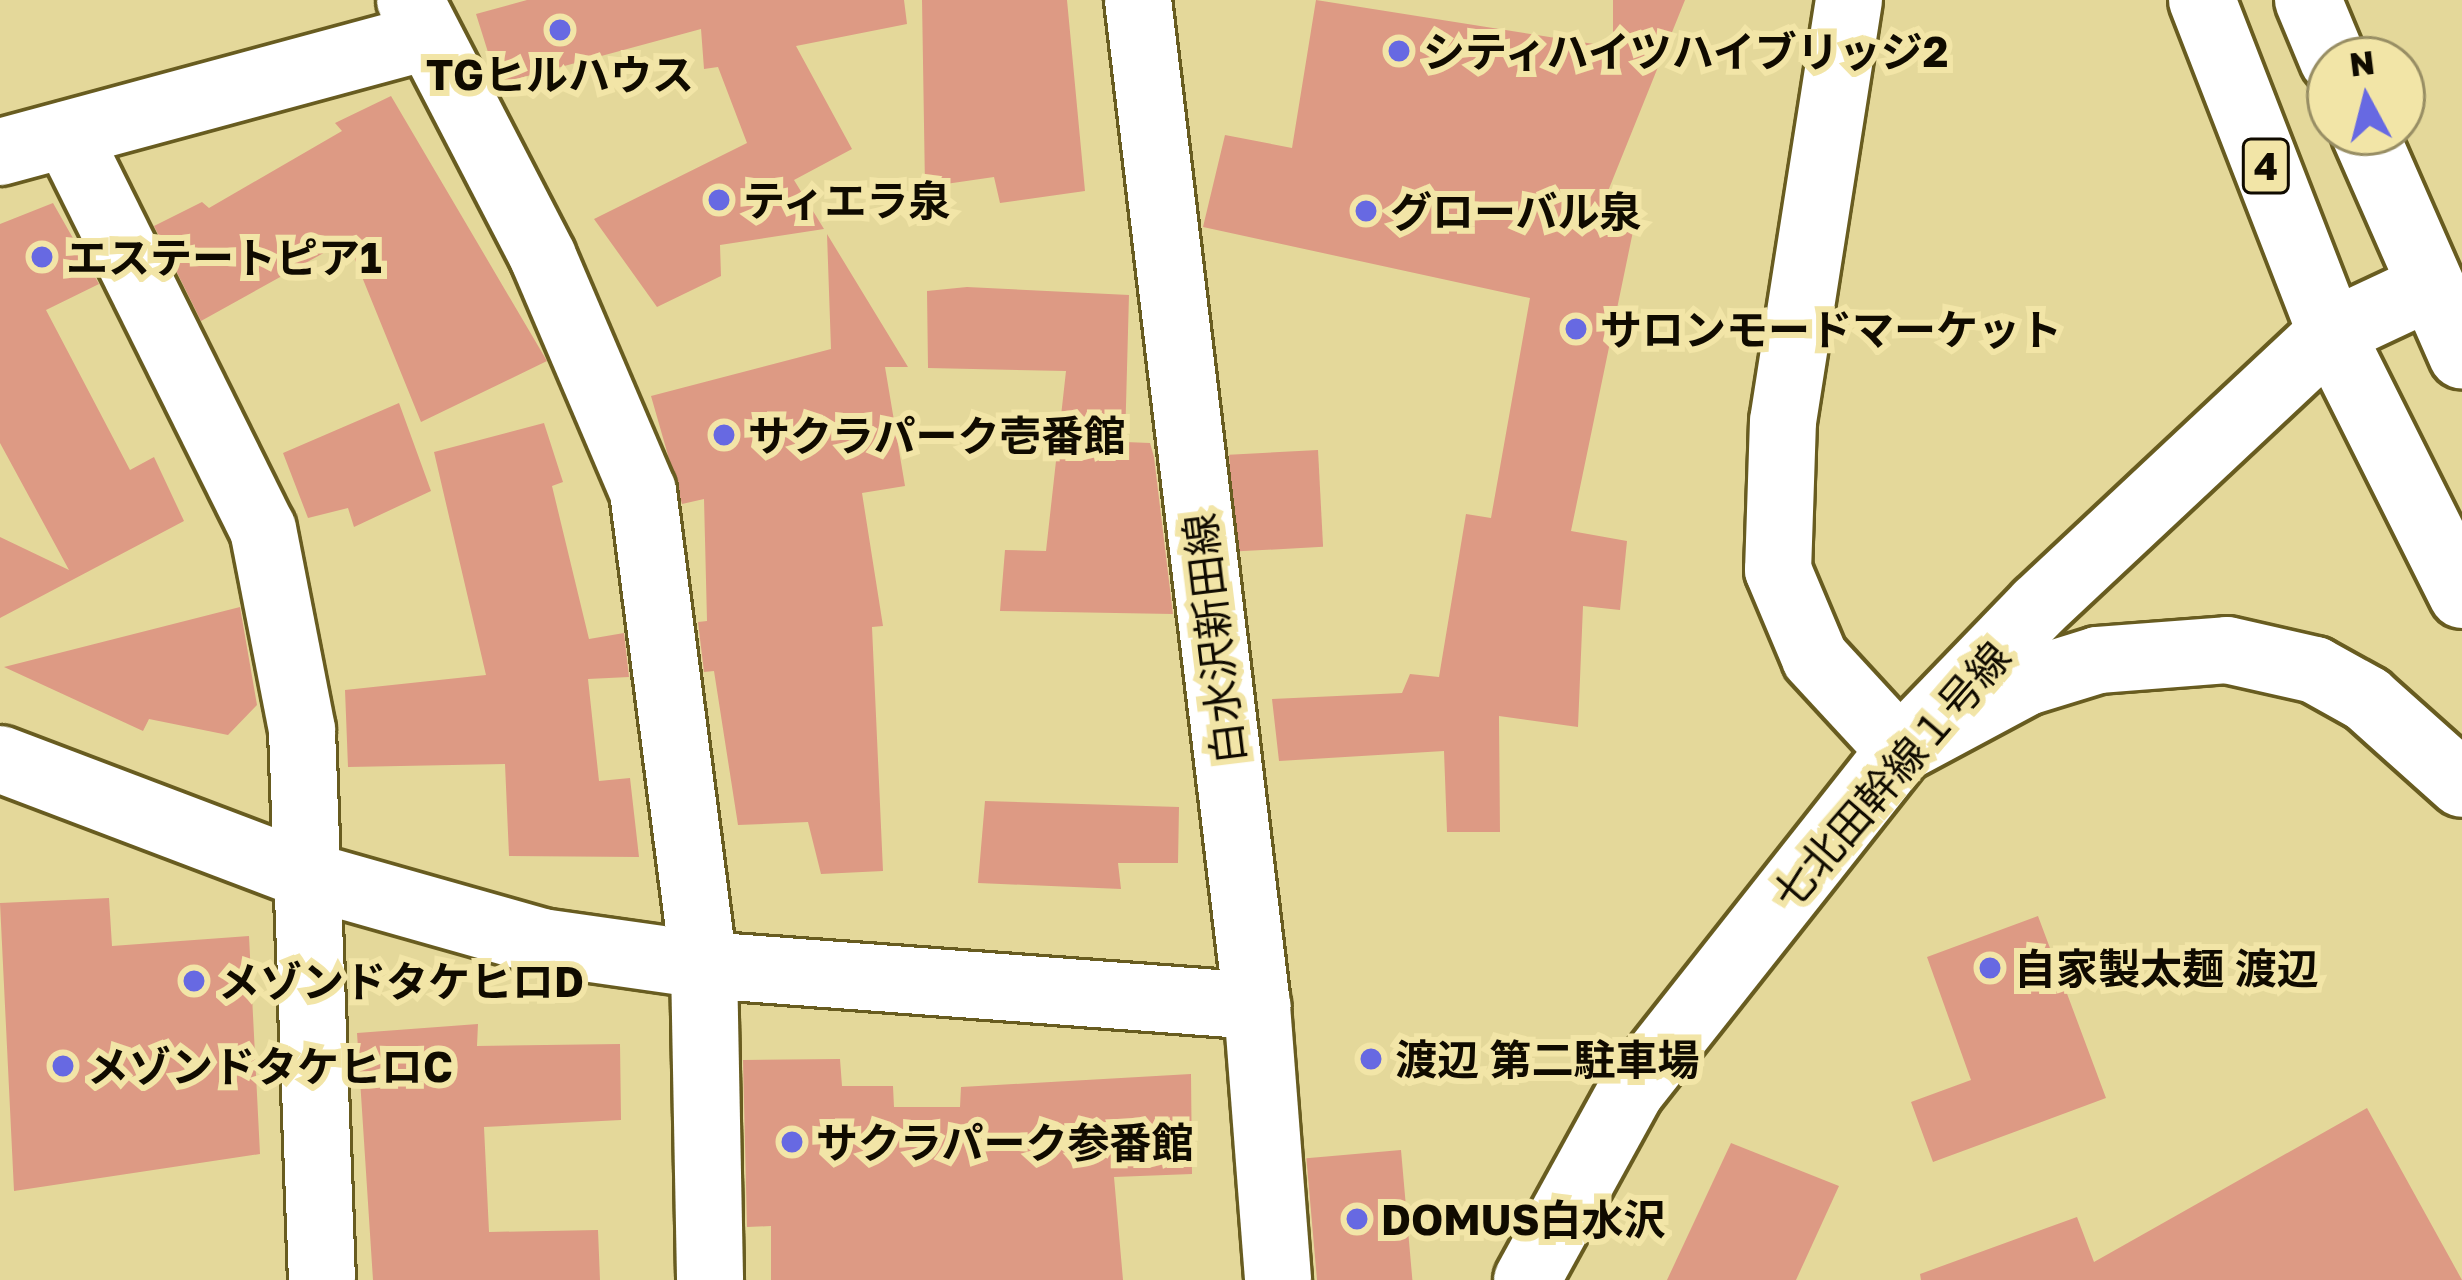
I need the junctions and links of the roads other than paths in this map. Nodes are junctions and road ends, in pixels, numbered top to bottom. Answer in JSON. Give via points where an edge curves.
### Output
{"nodes":[{"id":1,"x":1138,"y":0,"type":"edge"},
{"id":2,"x":1849,"y":0,"type":"edge"},
{"id":3,"x":2202,"y":0,"type":"edge"},
{"id":4,"x":2308,"y":0,"type":"edge"},
{"id":5,"x":418,"y":19,"type":"edge"},
{"id":6,"x":2323,"y":36,"type":"edge"},
{"id":7,"x":67,"y":135,"type":"junction"},
{"id":8,"x":0,"y":152,"type":"edge"},
{"id":9,"x":2374,"y":156,"type":"edge"},
{"id":10,"x":2429,"y":287,"type":"junction"},
{"id":11,"x":2331,"y":333,"type":"junction"},
{"id":12,"x":2462,"y":355,"type":"edge"},
{"id":13,"x":2462,"y":595,"type":"edge"},
{"id":14,"x":1900,"y":750,"type":"junction"},
{"id":15,"x":0,"y":759,"type":"edge"},
{"id":16,"x":2462,"y":784,"type":"edge"},
{"id":17,"x":302,"y":874,"type":"junction"},
{"id":18,"x":704,"y":965,"type":"junction"},
{"id":19,"x":1258,"y":1006,"type":"junction"},
{"id":20,"x":322,"y":1280,"type":"edge"},
{"id":21,"x":710,"y":1280,"type":"edge"},
{"id":22,"x":1278,"y":1280,"type":"edge"},
{"id":23,"x":1527,"y":1280,"type":"edge"}],
"edges":[{"from":1,"to":19,"type":"main road","name":"白水沢新田線"},
{"from":2,"to":14,"type":"main road","via":[[1784,421],[1778,570],[1815,658]]},
{"from":3,"to":11,"type":"main road","number":"4"},
{"from":4,"to":6,"type":"main road"},
{"from":5,"to":7,"type":"main road"},
{"from":5,"to":18,"type":"main road","via":[[543,257],[643,491]]},
{"from":7,"to":8,"type":"main road"},
{"from":7,"to":17,"type":"main road","via":[[263,529],[302,730]]},
{"from":9,"to":10,"type":"main road"},
{"from":10,"to":11,"type":"main road","name":"七北田幹線１号線"},
{"from":10,"to":12,"type":"main road"},
{"from":11,"to":13,"type":"main road","number":"4"},
{"from":11,"to":14,"type":"main road","name":"七北田幹線１号線","via":[[2039,606]]},
{"from":14,"to":16,"type":"main road","via":[[2027,682],[2098,660],[2227,650],[2315,670],[2367,699]]},
{"from":14,"to":23,"type":"main road","name":"七北田幹線１号線","via":[[1631,1091]]},
{"from":15,"to":17,"type":"main road"},
{"from":17,"to":18,"type":"main road","via":[[542,942]]},
{"from":17,"to":20,"type":"main road"},
{"from":18,"to":19,"type":"main road"},
{"from":18,"to":21,"type":"main road"},
{"from":19,"to":22,"type":"main road","name":"白水沢新田線"}]}
